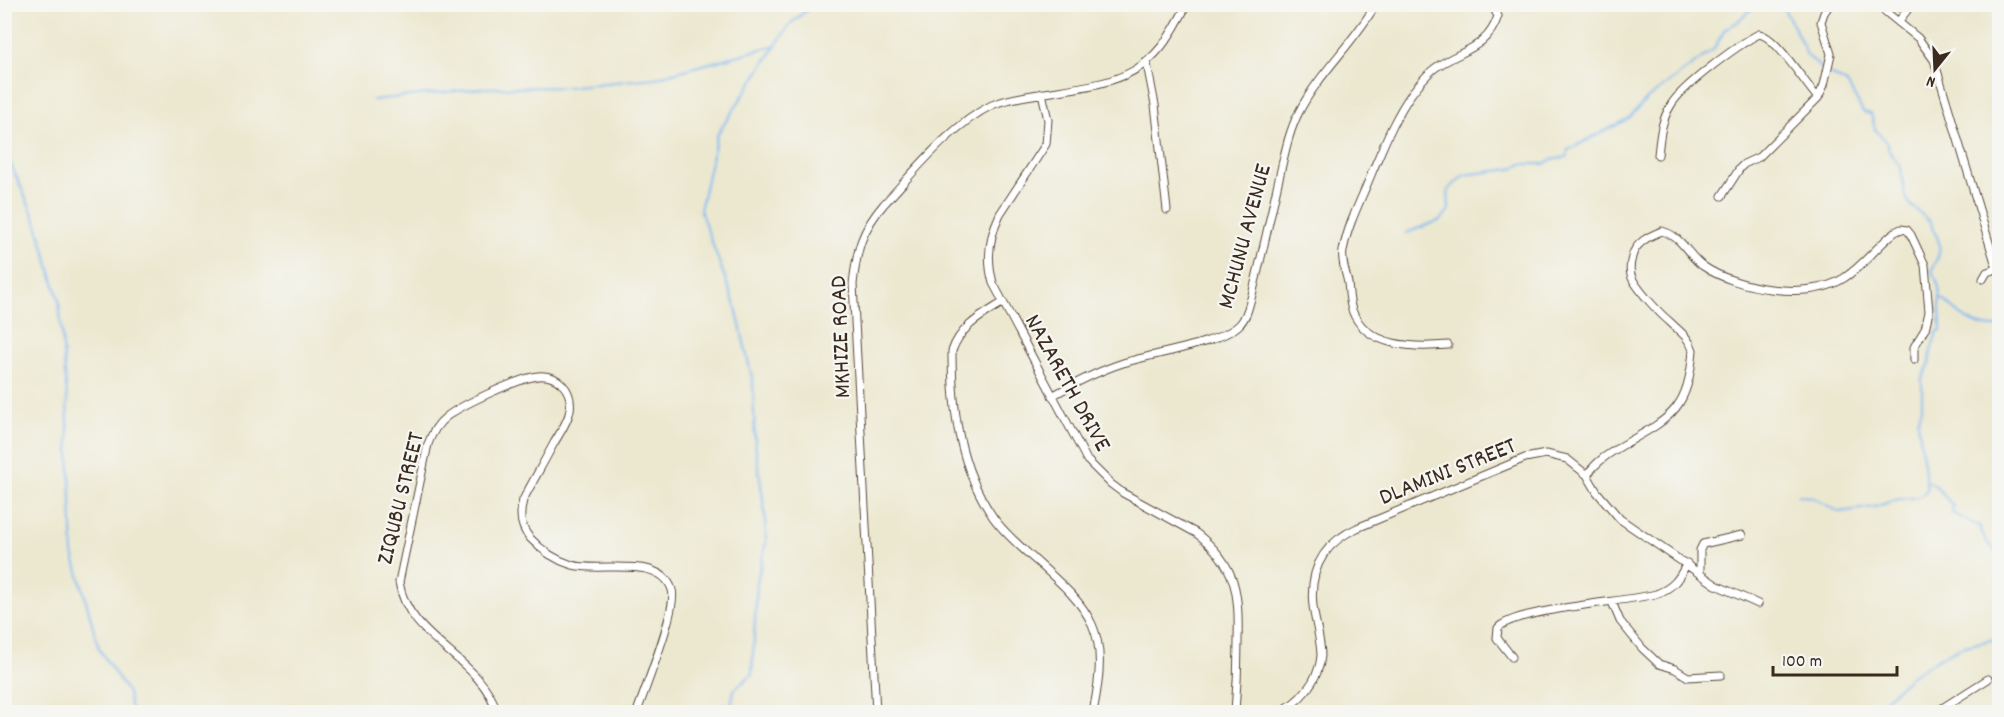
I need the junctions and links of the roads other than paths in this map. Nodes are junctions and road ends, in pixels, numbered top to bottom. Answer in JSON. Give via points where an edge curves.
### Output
{"nodes":[{"id":1,"x":1187,"y":4,"type":"edge"},
{"id":2,"x":1376,"y":4,"type":"edge"},
{"id":3,"x":1491,"y":4,"type":"edge"},
{"id":4,"x":1876,"y":4,"type":"edge"},
{"id":5,"x":1912,"y":4,"type":"edge"},
{"id":6,"x":1828,"y":6,"type":"edge"},
{"id":7,"x":1898,"y":22,"type":"junction"},
{"id":8,"x":1147,"y":64,"type":"junction"},
{"id":9,"x":1042,"y":93,"type":"junction"},
{"id":10,"x":1818,"y":98,"type":"junction"},
{"id":11,"x":1658,"y":155,"type":"dead end"},
{"id":12,"x":1722,"y":196,"type":"dead end"},
{"id":13,"x":1167,"y":210,"type":"dead end"},
{"id":14,"x":1998,"y":268,"type":"edge"},
{"id":15,"x":1983,"y":279,"type":"dead end"},
{"id":16,"x":1002,"y":303,"type":"junction"},
{"id":17,"x":1448,"y":345,"type":"dead end"},
{"id":18,"x":1914,"y":360,"type":"dead end"},
{"id":19,"x":1052,"y":396,"type":"junction"},
{"id":20,"x":1587,"y":475,"type":"junction"},
{"id":21,"x":1742,"y":535,"type":"dead end"},
{"id":22,"x":1687,"y":563,"type":"junction"},
{"id":23,"x":1700,"y":572,"type":"junction"},
{"id":24,"x":1612,"y":602,"type":"junction"},
{"id":25,"x":1758,"y":604,"type":"dead end"},
{"id":26,"x":1512,"y":657,"type":"dead end"},
{"id":27,"x":1721,"y":675,"type":"dead end"},
{"id":28,"x":1988,"y":679,"type":"dead end"},
{"id":29,"x":497,"y":712,"type":"edge"},
{"id":30,"x":637,"y":712,"type":"edge"},
{"id":31,"x":876,"y":712,"type":"edge"},
{"id":32,"x":1093,"y":712,"type":"edge"},
{"id":33,"x":1235,"y":712,"type":"edge"},
{"id":34,"x":1278,"y":712,"type":"edge"},
{"id":35,"x":1936,"y":712,"type":"edge"}],
"edges":[{"from":1,"to":8,"type":"street","name":"MKHIZE ROAD","via":[[1166,43]]},
{"from":2,"to":19,"type":"street","name":"MCHUNU AVENUE","via":[[1365,24],[1306,98],[1291,131],[1252,295],[1241,324],[1210,340],[1122,363]]},
{"from":3,"to":17,"type":"street","via":[[1498,16],[1490,35],[1436,67],[1414,90],[1392,124],[1342,255],[1352,310],[1368,330],[1402,345]]},
{"from":4,"to":7,"type":"street"},
{"from":5,"to":7,"type":"street"},
{"from":6,"to":10,"type":"street","via":[[1822,28],[1831,54]]},
{"from":7,"to":14,"type":"street","via":[[1918,38],[1934,60]]},
{"from":8,"to":9,"type":"street","name":"MKHIZE ROAD","via":[[1106,84]]},
{"from":8,"to":13,"type":"street"},
{"from":9,"to":16,"type":"street","name":"NAZARETH DRIVE","via":[[1048,120],[1046,144],[1000,214],[989,247],[992,279]]},
{"from":9,"to":31,"type":"street","name":"MKHIZE ROAD","via":[[977,113],[884,204],[860,241],[853,284]]},
{"from":10,"to":11,"type":"street","via":[[1776,45],[1759,34],[1672,102],[1662,126]]},
{"from":10,"to":12,"type":"street","via":[[1759,157],[1740,168]]},
{"from":14,"to":15,"type":"street"},
{"from":16,"to":19,"type":"street","name":"NAZARETH DRIVE"},
{"from":16,"to":32,"type":"street","via":[[964,329],[952,351],[957,430],[968,471],[994,518],[1063,584],[1093,624],[1101,663]]},
{"from":18,"to":20,"type":"street","via":[[1914,347],[1925,329],[1929,312],[1925,265],[1907,230],[1895,232],[1842,280],[1806,290],[1762,289],[1718,275],[1662,231],[1639,244],[1633,252],[1630,272],[1691,345],[1688,386],[1670,416],[1606,455]]},
{"from":19,"to":33,"type":"street","name":"NAZARETH DRIVE","via":[[1087,460],[1105,479],[1205,539],[1226,565],[1236,586],[1238,604]]},
{"from":20,"to":22,"type":"street","name":"DLAMINI STREET","via":[[1620,519]]},
{"from":20,"to":34,"type":"street","name":"DLAMINI STREET","via":[[1560,457],[1546,454],[1525,458],[1342,535],[1325,551],[1316,572],[1313,597],[1321,657],[1318,666],[1296,703]]},
{"from":21,"to":23,"type":"street","via":[[1703,544]]},
{"from":22,"to":23,"type":"street","name":"DLAMINI STREET"},
{"from":22,"to":24,"type":"street","via":[[1679,579],[1667,590]]},
{"from":23,"to":25,"type":"street","name":"DLAMINI STREET","via":[[1726,590]]},
{"from":24,"to":26,"type":"street","via":[[1507,621],[1498,628],[1497,638]]},
{"from":24,"to":27,"type":"street","via":[[1620,621],[1659,664],[1688,677]]},
{"from":28,"to":35,"type":"street"},
{"from":29,"to":30,"type":"street","name":"ZIQUBU STREET","via":[[475,675],[411,613],[399,582],[432,433],[459,409],[538,376],[556,379],[566,387],[570,412],[523,500],[520,515],[524,530],[535,544],[558,559],[585,567],[654,571],[672,589],[670,618]]}]}
